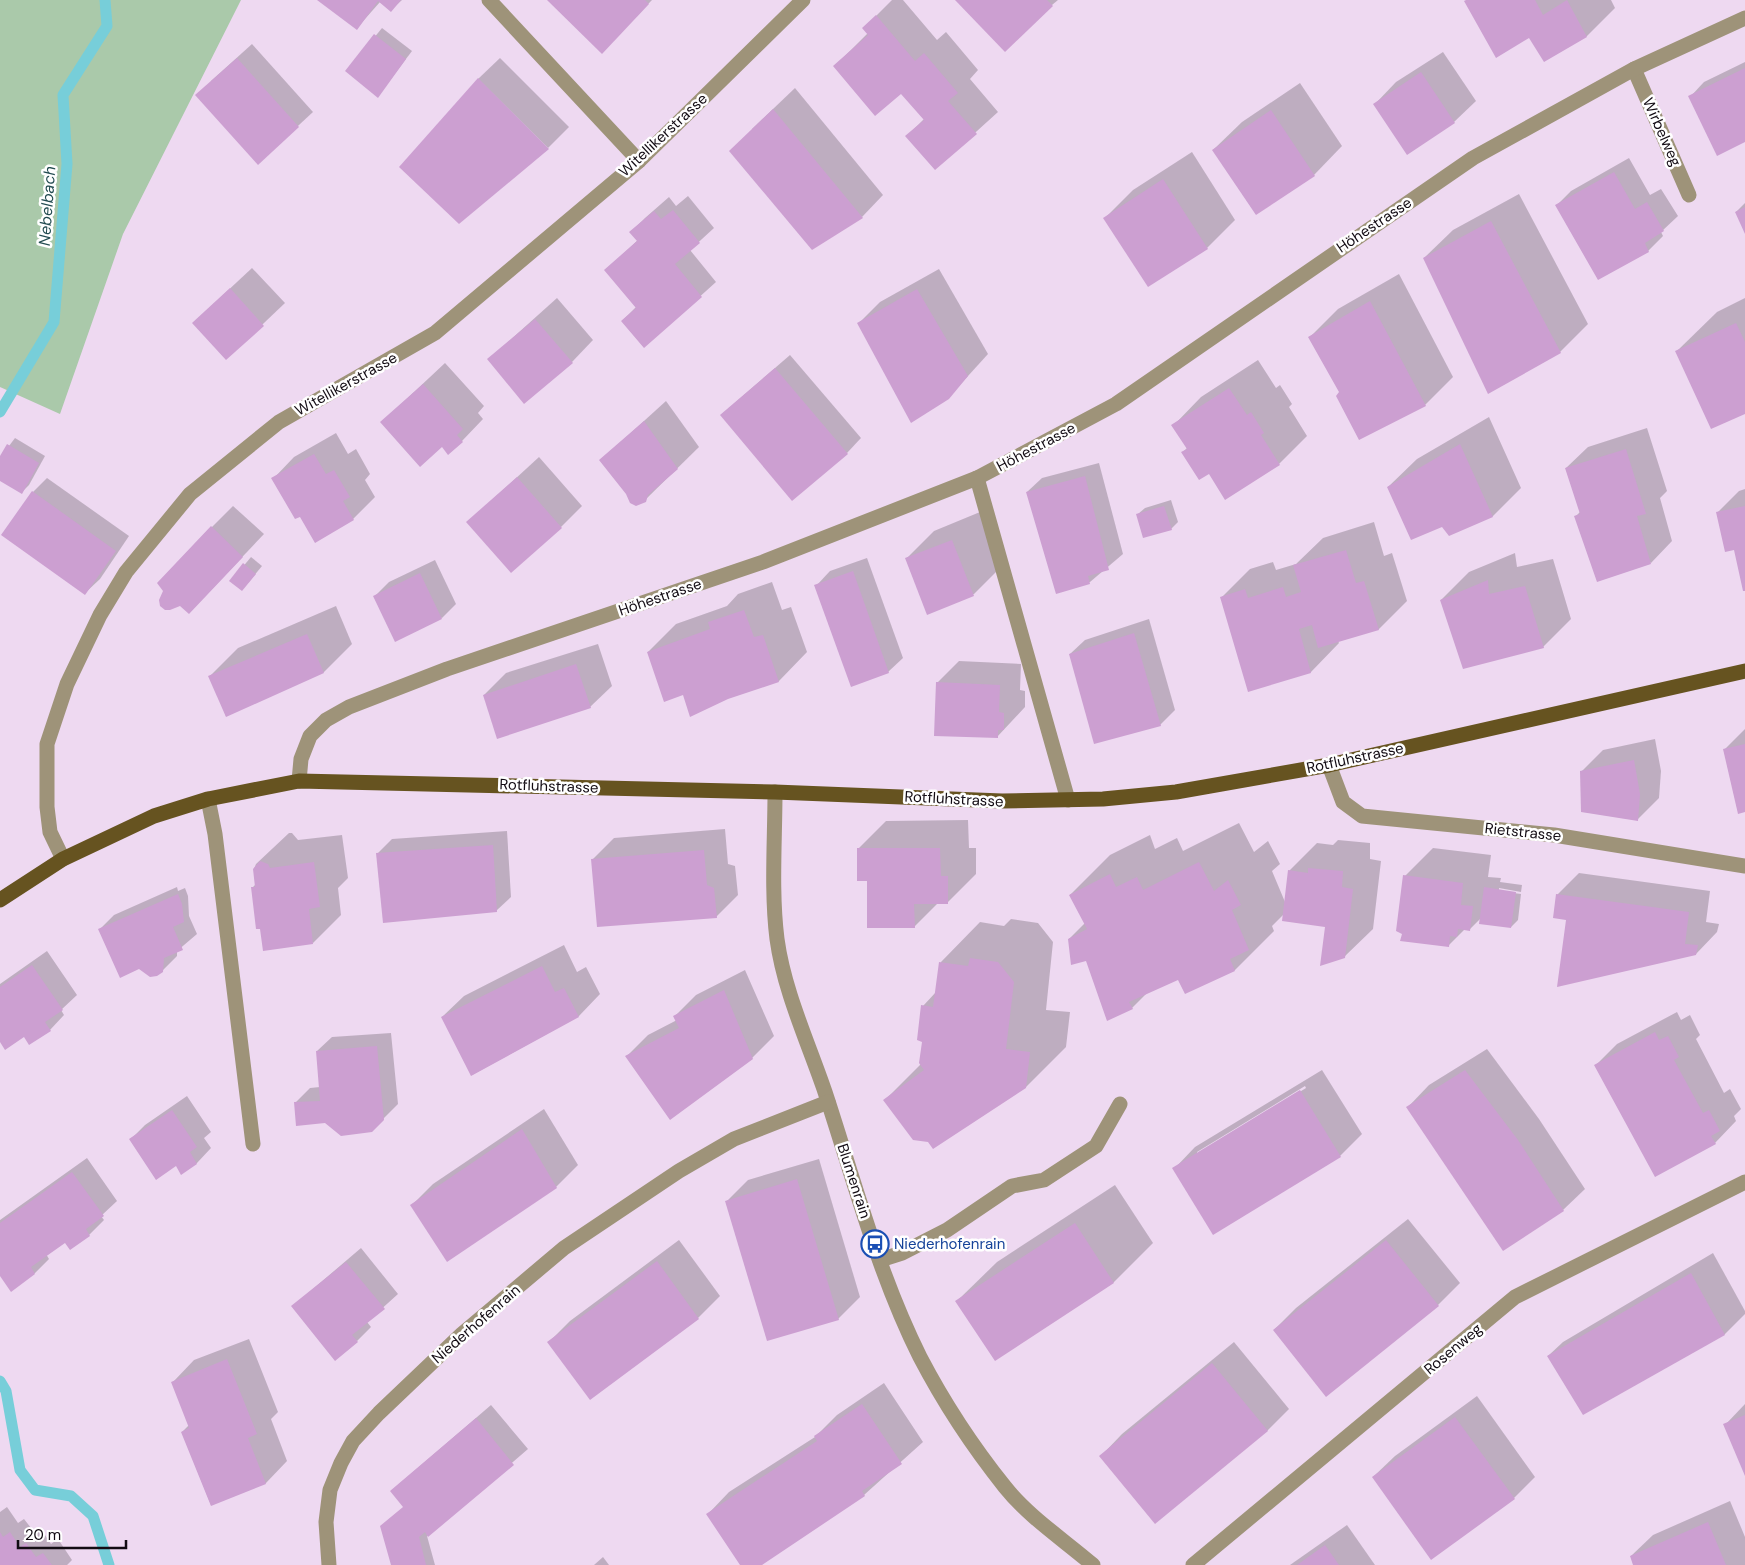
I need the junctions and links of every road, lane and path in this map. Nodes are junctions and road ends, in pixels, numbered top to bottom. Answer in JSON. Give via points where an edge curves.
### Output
{"nodes":[{"id":1,"x":490,"y":0,"type":"edge"},
{"id":2,"x":803,"y":0,"type":"edge"},
{"id":3,"x":1745,"y":18,"type":"edge"},
{"id":4,"x":1634,"y":69,"type":"junction"},
{"id":5,"x":639,"y":160,"type":"junction"},
{"id":6,"x":1689,"y":195,"type":"dead end"},
{"id":7,"x":977,"y":478,"type":"junction"},
{"id":8,"x":1745,"y":671,"type":"edge"},
{"id":9,"x":1329,"y":765,"type":"junction"},
{"id":10,"x":299,"y":781,"type":"junction"},
{"id":11,"x":775,"y":792,"type":"junction"},
{"id":12,"x":208,"y":800,"type":"junction"},
{"id":13,"x":1068,"y":800,"type":"junction"},
{"id":14,"x":63,"y":858,"type":"junction"},
{"id":15,"x":1745,"y":866,"type":"edge"},
{"id":16,"x":0,"y":900,"type":"edge"},
{"id":17,"x":828,"y":1102,"type":"junction"},
{"id":18,"x":1120,"y":1104,"type":"dead end"},
{"id":19,"x":253,"y":1144,"type":"dead end"},
{"id":20,"x":1745,"y":1182,"type":"edge"},
{"id":21,"x":880,"y":1260,"type":"junction"},
{"id":22,"x":329,"y":1565,"type":"edge"},
{"id":23,"x":1093,"y":1565,"type":"edge"},
{"id":24,"x":1193,"y":1565,"type":"edge"}],
"edges":[{"from":1,"to":5,"type":"street"},
{"from":2,"to":5,"type":"street","name":"Witellikerstrasse"},
{"from":3,"to":4,"type":"street","name":"Höhestrasse"},
{"from":4,"to":6,"type":"street","name":"Wirbelweg"},
{"from":4,"to":7,"type":"street","name":"Höhestrasse","via":[[1473,158],[1116,404]]},
{"from":5,"to":14,"type":"street","name":"Witellikerstrasse","via":[[435,333],[279,422],[184,502],[126,572],[100,615],[67,684],[47,744],[50,832]]},
{"from":7,"to":10,"type":"street","name":"Höhestrasse","via":[[763,562],[447,669],[349,707],[326,720],[310,736],[301,759]]},
{"from":7,"to":13,"type":"street"},
{"from":8,"to":9,"type":"main road","name":"Rotfluhstrasse"},
{"from":9,"to":13,"type":"main road","name":"Rotfluhstrasse","via":[[1176,792]]},
{"from":9,"to":15,"type":"street","name":"Rietstrasse","via":[[1343,802],[1362,816],[1554,835]]},
{"from":10,"to":11,"type":"main road","name":"Rotfluhstrasse"},
{"from":10,"to":12,"type":"main road","name":"Rotfluhstrasse"},
{"from":11,"to":13,"type":"main road","name":"Rotfluhstrasse","via":[[1002,801]]},
{"from":11,"to":17,"type":"street","name":"Blumenrain","via":[[777,940],[788,985]]},
{"from":12,"to":14,"type":"main road","name":"Rotfluhstrasse","via":[[154,816]]},
{"from":12,"to":19,"type":"street"},
{"from":14,"to":16,"type":"main road"},
{"from":17,"to":21,"type":"street","name":"Blumenrain"},
{"from":17,"to":22,"type":"street","name":"Niederhofenrain","via":[[734,1139],[679,1171],[564,1248],[462,1334],[353,1441],[330,1490],[326,1522]]},
{"from":18,"to":21,"type":"street","via":[[1096,1146],[1044,1180],[1012,1186],[947,1230],[902,1253]]},
{"from":20,"to":24,"type":"street","name":"Rosenweg","via":[[1515,1297]]},
{"from":21,"to":23,"type":"street","name":"Blumenrain","via":[[920,1357],[974,1446],[1022,1505]]}]}
